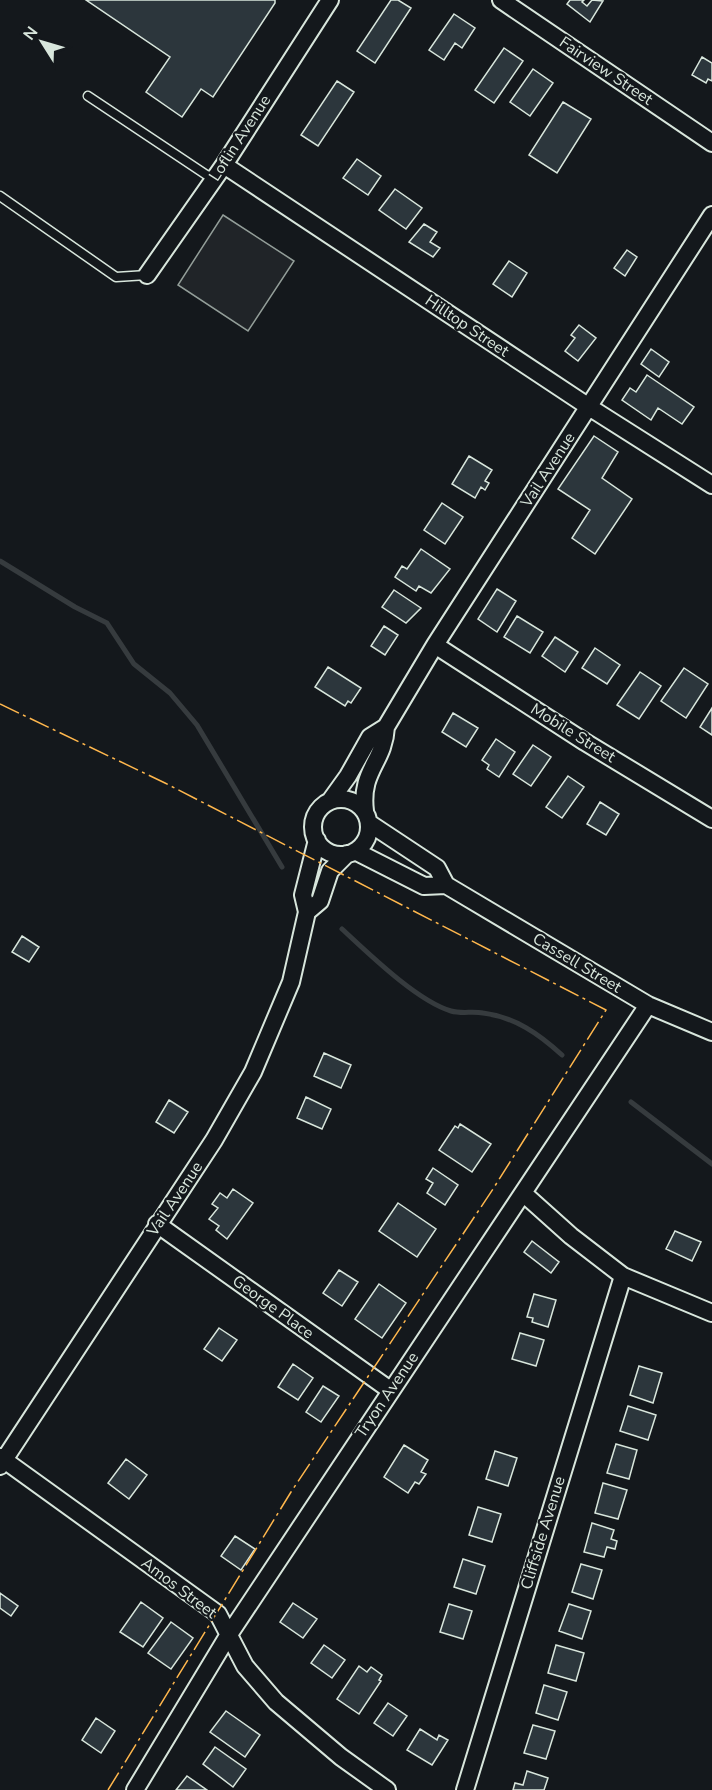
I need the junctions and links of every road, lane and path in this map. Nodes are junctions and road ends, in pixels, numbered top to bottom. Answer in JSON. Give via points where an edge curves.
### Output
{"nodes":[{"id":1,"x":330,"y":0,"type":"edge"},
{"id":2,"x":501,"y":0,"type":"edge"},
{"id":3,"x":88,"y":96,"type":"dead end"},
{"id":4,"x":712,"y":142,"type":"edge"},
{"id":5,"x":224,"y":165,"type":"junction"},
{"id":6,"x":213,"y":180,"type":"junction"},
{"id":7,"x":0,"y":195,"type":"edge"},
{"id":8,"x":712,"y":215,"type":"edge"},
{"id":9,"x":147,"y":275,"type":"joint"},
{"id":10,"x":589,"y":407,"type":"junction"},
{"id":11,"x":712,"y":485,"type":"edge"},
{"id":12,"x":435,"y":645,"type":"junction"},
{"id":13,"x":386,"y":728,"type":"junction"},
{"id":14,"x":330,"y":801,"type":"junction"},
{"id":15,"x":367,"y":817,"type":"junction"},
{"id":16,"x":712,"y":819,"type":"edge"},
{"id":17,"x":317,"y":840,"type":"junction"},
{"id":18,"x":351,"y":853,"type":"junction"},
{"id":19,"x":446,"y":885,"type":"junction"},
{"id":20,"x":307,"y":912,"type":"junction"},
{"id":21,"x":648,"y":1005,"type":"junction"},
{"id":22,"x":712,"y":1032,"type":"edge"},
{"id":23,"x":523,"y":1192,"type":"junction"},
{"id":24,"x":157,"y":1224,"type":"junction"},
{"id":25,"x":622,"y":1276,"type":"junction"},
{"id":26,"x":712,"y":1314,"type":"edge"},
{"id":27,"x":390,"y":1390,"type":"junction"},
{"id":28,"x":1,"y":1461,"type":"edge"},
{"id":29,"x":228,"y":1636,"type":"junction"},
{"id":30,"x":135,"y":1790,"type":"edge"},
{"id":31,"x":387,"y":1790,"type":"edge"},
{"id":32,"x":465,"y":1790,"type":"edge"}],
"edges":[{"from":1,"to":5,"type":"street","name":"Loflin Avenue"},
{"from":2,"to":4,"type":"street","name":"Fairview Street"},
{"from":3,"to":6,"type":"lane"},
{"from":5,"to":6,"type":"street","name":"Loflin Avenue"},
{"from":5,"to":10,"type":"street","name":"Hilltop Street"},
{"from":6,"to":9,"type":"street","name":"Loflin Avenue"},
{"from":7,"to":9,"type":"lane","via":[[116,277]]},
{"from":8,"to":10,"type":"street","name":"Vail Avenue"},
{"from":10,"to":11,"type":"street","name":"Hilltop Street"},
{"from":10,"to":12,"type":"street","name":"Vail Avenue"},
{"from":12,"to":13,"type":"street","name":"Vail Avenue"},
{"from":12,"to":16,"type":"street","name":"Mobile Street"},
{"from":13,"to":14,"type":"street","name":"Vail Avenue","via":[[370,737]]},
{"from":13,"to":15,"type":"street","name":"Vail Avenue","via":[[385,745],[366,779]]},
{"from":14,"to":15,"type":"street","via":[[349,800]]},
{"from":14,"to":17,"type":"street","via":[[316,814]]},
{"from":15,"to":18,"type":"street","via":[[367,839]]},
{"from":15,"to":19,"type":"street","name":"Cassell Street","via":[[437,868]]},
{"from":17,"to":18,"type":"street","via":[[329,852]]},
{"from":17,"to":20,"type":"street","name":"Vail Avenue","via":[[303,895]]},
{"from":18,"to":19,"type":"street","name":"Cassell Street","via":[[424,886]]},
{"from":18,"to":20,"type":"street","name":"Vail Avenue","via":[[330,871],[320,901]]},
{"from":19,"to":21,"type":"street","name":"Cassell Street"},
{"from":20,"to":24,"type":"street","name":"Vail Avenue","via":[[291,982],[253,1072],[214,1140]]},
{"from":21,"to":22,"type":"street","name":"Cassell Street"},
{"from":21,"to":23,"type":"street","name":"Tryon Avenue"},
{"from":23,"to":25,"type":"street"},
{"from":23,"to":27,"type":"street","name":"Tryon Avenue"},
{"from":24,"to":27,"type":"street","name":"George Place"},
{"from":24,"to":28,"type":"street","name":"Vail Avenue"},
{"from":25,"to":26,"type":"street"},
{"from":25,"to":32,"type":"street","name":"Cliffside Avenue"},
{"from":27,"to":29,"type":"street","name":"Tryon Avenue"},
{"from":28,"to":29,"type":"street","name":"Amos Street","via":[[218,1614]]},
{"from":29,"to":30,"type":"street","name":"Tryon Avenue"},
{"from":29,"to":31,"type":"street","name":"Amos Street","via":[[245,1666],[276,1702]]}]}
